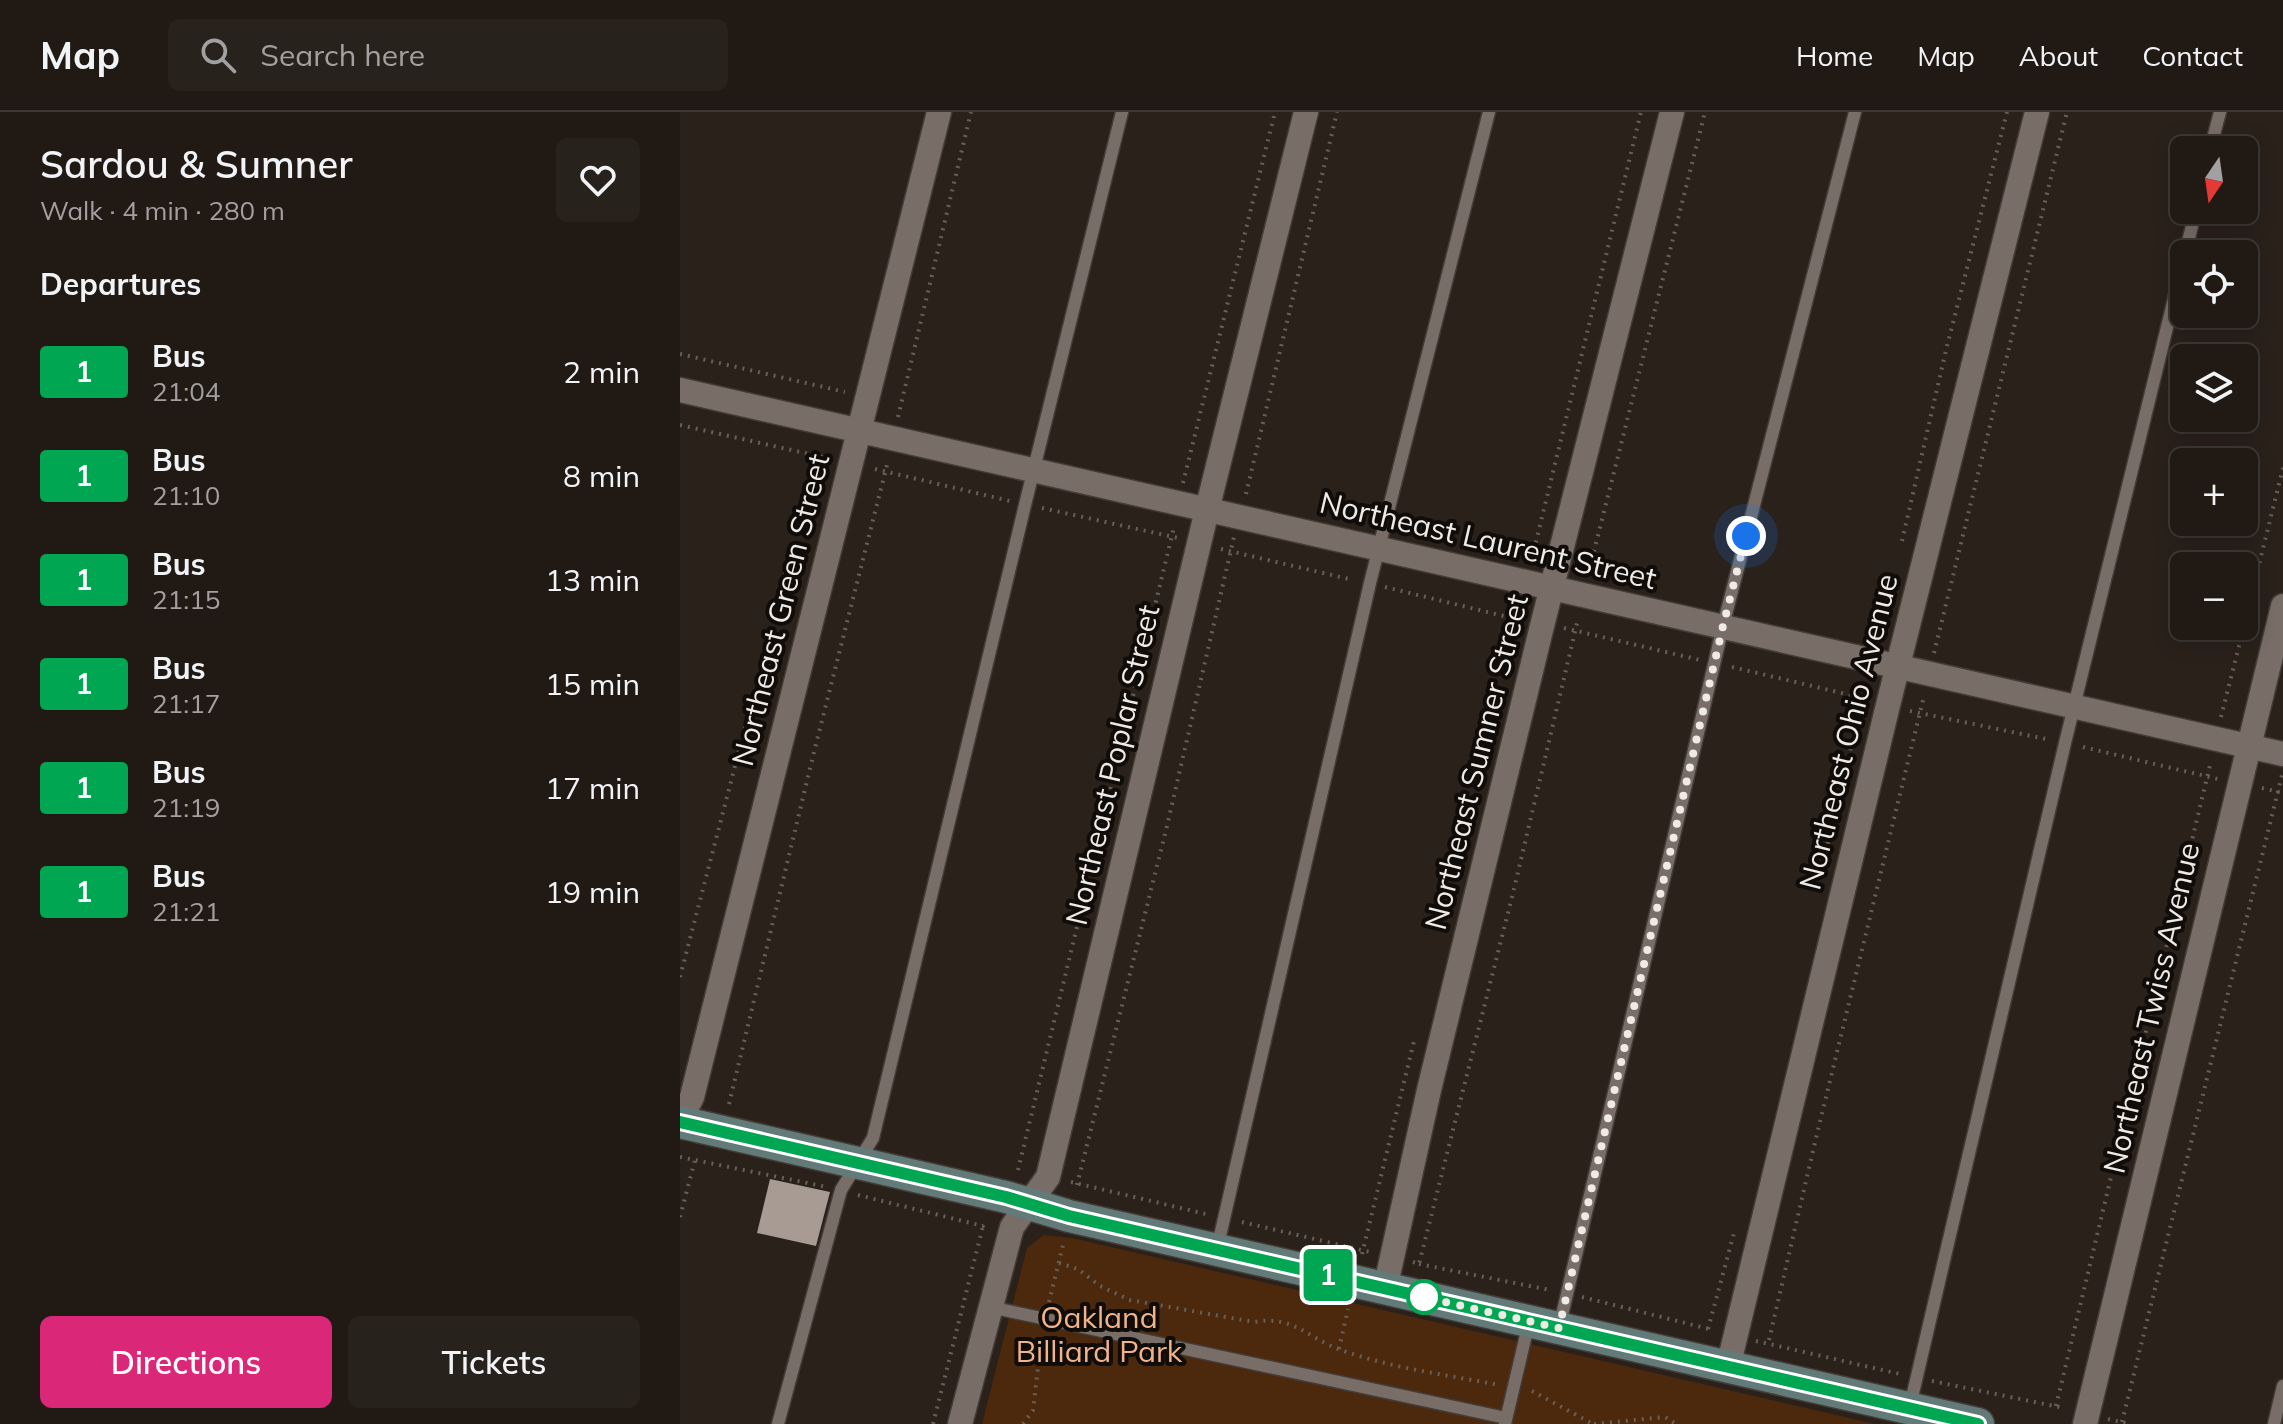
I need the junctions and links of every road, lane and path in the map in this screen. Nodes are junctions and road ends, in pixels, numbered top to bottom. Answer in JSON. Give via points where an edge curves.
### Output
{"nodes":[{"id":1,"x":939,"y":112,"type":"edge"},
{"id":2,"x":971,"y":112,"type":"edge"},
{"id":3,"x":1122,"y":112,"type":"edge"},
{"id":4,"x":1275,"y":112,"type":"edge"},
{"id":5,"x":1306,"y":112,"type":"edge"},
{"id":6,"x":1337,"y":112,"type":"edge"},
{"id":7,"x":1489,"y":112,"type":"edge"},
{"id":8,"x":1672,"y":112,"type":"edge"},
{"id":9,"x":1705,"y":112,"type":"edge"},
{"id":10,"x":1855,"y":112,"type":"edge"},
{"id":11,"x":2007,"y":112,"type":"edge"},
{"id":12,"x":2037,"y":112,"type":"edge"},
{"id":13,"x":2067,"y":112,"type":"edge"},
{"id":14,"x":2220,"y":112,"type":"edge"},
{"id":15,"x":2214,"y":136,"type":"edge"},
{"id":16,"x":2170,"y":313,"type":"edge"},
{"id":17,"x":680,"y":354,"type":"edge"},
{"id":18,"x":680,"y":390,"type":"edge"},
{"id":19,"x":869,"y":398,"type":"junction"},
{"id":20,"x":902,"y":404,"type":"junction"},
{"id":21,"x":680,"y":425,"type":"edge"},
{"id":22,"x":859,"y":431,"type":"junction"},
{"id":23,"x":893,"y":438,"type":"junction"},
{"id":24,"x":816,"y":456,"type":"junction"},
{"id":25,"x":850,"y":463,"type":"junction"},
{"id":26,"x":2283,"y":468,"type":"edge"},
{"id":27,"x":1033,"y":470,"type":"junction"},
{"id":28,"x":885,"y":472,"type":"junction"},
{"id":29,"x":1178,"y":504,"type":"junction"},
{"id":30,"x":1025,"y":505,"type":"junction"},
{"id":31,"x":1207,"y":510,"type":"junction"},
{"id":32,"x":1240,"y":518,"type":"junction"},
{"id":33,"x":1172,"y":537,"type":"junction"},
{"id":34,"x":1199,"y":542,"type":"junction"},
{"id":35,"x":1378,"y":549,"type":"junction"},
{"id":36,"x":1230,"y":552,"type":"junction"},
{"id":37,"x":1900,"y":553,"type":"dead end"},
{"id":38,"x":2258,"y":569,"type":"edge"},
{"id":39,"x":1370,"y":583,"type":"junction"},
{"id":40,"x":1552,"y":588,"type":"junction"},
{"id":41,"x":1583,"y":595,"type":"junction"},
{"id":42,"x":2283,"y":606,"type":"edge"},
{"id":43,"x":1542,"y":626,"type":"junction"},
{"id":44,"x":1723,"y":626,"type":"junction"},
{"id":45,"x":1576,"y":630,"type":"junction"},
{"id":46,"x":2240,"y":640,"type":"edge"},
{"id":47,"x":1714,"y":663,"type":"junction"},
{"id":48,"x":1898,"y":666,"type":"junction"},
{"id":49,"x":1929,"y":673,"type":"junction"},
{"id":50,"x":1888,"y":705,"type":"junction"},
{"id":51,"x":2074,"y":706,"type":"junction"},
{"id":52,"x":1920,"y":713,"type":"junction"},
{"id":53,"x":2216,"y":739,"type":"junction"},
{"id":54,"x":2065,"y":743,"type":"junction"},
{"id":55,"x":2248,"y":746,"type":"junction"},
{"id":56,"x":2283,"y":754,"type":"edge"},
{"id":57,"x":2283,"y":772,"type":"edge"},
{"id":58,"x":2208,"y":777,"type":"junction"},
{"id":59,"x":2239,"y":784,"type":"junction"},
{"id":60,"x":2281,"y":792,"type":"edge"},
{"id":61,"x":680,"y":977,"type":"edge"},
{"id":62,"x":684,"y":1113,"type":"edge"},
{"id":63,"x":695,"y":1160,"type":"dead end"},
{"id":64,"x":858,"y":1163,"type":"junction"},
{"id":65,"x":1048,"y":1177,"type":"junction"},
{"id":66,"x":1077,"y":1183,"type":"junction"},
{"id":67,"x":1029,"y":1203,"type":"junction"},
{"id":68,"x":1069,"y":1216,"type":"junction"},
{"id":69,"x":680,"y":1217,"type":"edge"},
{"id":70,"x":1224,"y":1218,"type":"junction"},
{"id":71,"x":983,"y":1226,"type":"dead end"},
{"id":72,"x":1217,"y":1249,"type":"junction"},
{"id":73,"x":1392,"y":1255,"type":"junction"},
{"id":74,"x":1059,"y":1263,"type":"junction"},
{"id":75,"x":1419,"y":1264,"type":"junction"},
{"id":76,"x":1385,"y":1289,"type":"junction"},
{"id":77,"x":1566,"y":1293,"type":"junction"},
{"id":78,"x":990,"y":1307,"type":"junction"},
{"id":79,"x":1044,"y":1320,"type":"junction"},
{"id":80,"x":1544,"y":1324,"type":"junction"},
{"id":81,"x":1735,"y":1336,"type":"junction"},
{"id":82,"x":1769,"y":1340,"type":"dead end"},
{"id":83,"x":1728,"y":1367,"type":"junction"},
{"id":84,"x":1916,"y":1377,"type":"junction"},
{"id":85,"x":2283,"y":1386,"type":"edge"},
{"id":86,"x":1513,"y":1388,"type":"junction"},
{"id":87,"x":2056,"y":1406,"type":"junction"},
{"id":88,"x":1909,"y":1409,"type":"junction"},
{"id":89,"x":2086,"y":1419,"type":"edge"},
{"id":90,"x":1505,"y":1421,"type":"edge"},
{"id":91,"x":2122,"y":1422,"type":"edge"},
{"id":92,"x":778,"y":1424,"type":"edge"},
{"id":93,"x":933,"y":1424,"type":"edge"},
{"id":94,"x":960,"y":1424,"type":"edge"},
{"id":95,"x":1023,"y":1424,"type":"edge"},
{"id":96,"x":1594,"y":1424,"type":"edge"},
{"id":97,"x":1676,"y":1424,"type":"edge"},
{"id":98,"x":1951,"y":1424,"type":"edge"},
{"id":99,"x":1978,"y":1424,"type":"edge"},
{"id":100,"x":2129,"y":1424,"type":"edge"},
{"id":101,"x":2274,"y":1424,"type":"edge"}],
"edges":[{"from":1,"to":19,"type":"street","name":"Northeast Green Street"},
{"from":2,"to":20,"type":"path"},
{"from":3,"to":27,"type":"lane"},
{"from":4,"to":29,"type":"path"},
{"from":5,"to":31,"type":"street","name":"Northeast Poplar Street"},
{"from":6,"to":32,"type":"path"},
{"from":7,"to":35,"type":"lane"},
{"from":8,"to":40,"type":"street","name":"Northeast Sumner Street"},
{"from":9,"to":41,"type":"path"},
{"from":10,"to":44,"type":"lane"},
{"from":11,"to":37,"type":"path"},
{"from":12,"to":48,"type":"street","name":"Northeast Ohio Avenue"},
{"from":13,"to":49,"type":"path"},
{"from":14,"to":15,"type":"lane"},
{"from":16,"to":51,"type":"lane"},
{"from":17,"to":19,"type":"path"},
{"from":18,"to":22,"type":"street","name":"Northeast Laurent Street"},
{"from":19,"to":20,"type":"path"},
{"from":19,"to":22,"type":"street","name":"Northeast Green Street"},
{"from":20,"to":23,"type":"path"},
{"from":21,"to":24,"type":"path"},
{"from":22,"to":23,"type":"street","name":"Northeast Laurent Street"},
{"from":22,"to":25,"type":"street","name":"Northeast Green Street"},
{"from":23,"to":27,"type":"street","name":"Northeast Laurent Street"},
{"from":23,"to":28,"type":"path"},
{"from":24,"to":25,"type":"path"},
{"from":24,"to":61,"type":"path"},
{"from":25,"to":28,"type":"path"},
{"from":25,"to":62,"type":"street","name":"Northeast Green Street"},
{"from":26,"to":38,"type":"path"},
{"from":27,"to":29,"type":"street","name":"Northeast Laurent Street"},
{"from":27,"to":30,"type":"lane"},
{"from":28,"to":30,"type":"path"},
{"from":28,"to":62,"type":"path","via":[[729,1104]]},
{"from":29,"to":31,"type":"street","name":"Northeast Laurent Street"},
{"from":29,"to":33,"type":"path"},
{"from":30,"to":33,"type":"path"},
{"from":30,"to":64,"type":"lane","via":[[873,1138]]},
{"from":31,"to":32,"type":"street","name":"Northeast Laurent Street"},
{"from":31,"to":34,"type":"street","name":"Northeast Poplar Street"},
{"from":32,"to":35,"type":"street","name":"Northeast Laurent Street"},
{"from":32,"to":36,"type":"path"},
{"from":33,"to":34,"type":"path"},
{"from":33,"to":65,"type":"path","via":[[1018,1170]]},
{"from":34,"to":36,"type":"path"},
{"from":34,"to":65,"type":"street","name":"Northeast Poplar Street"},
{"from":35,"to":39,"type":"lane"},
{"from":35,"to":40,"type":"street","name":"Northeast Laurent Street"},
{"from":36,"to":39,"type":"path"},
{"from":36,"to":66,"type":"path"},
{"from":39,"to":43,"type":"path"},
{"from":39,"to":70,"type":"lane"},
{"from":40,"to":41,"type":"street","name":"Northeast Laurent Street"},
{"from":40,"to":43,"type":"street","name":"Northeast Sumner Street"},
{"from":41,"to":44,"type":"street","name":"Northeast Laurent Street"},
{"from":41,"to":45,"type":"path"},
{"from":42,"to":55,"type":"street","name":"Northeast Twiss Avenue"},
{"from":43,"to":45,"type":"path"},
{"from":43,"to":73,"type":"street","name":"Northeast Sumner Street"},
{"from":44,"to":47,"type":"lane"},
{"from":44,"to":48,"type":"street","name":"Northeast Laurent Street"},
{"from":45,"to":47,"type":"path"},
{"from":45,"to":75,"type":"path"},
{"from":46,"to":53,"type":"path"},
{"from":47,"to":50,"type":"path"},
{"from":47,"to":77,"type":"lane"},
{"from":48,"to":49,"type":"street","name":"Northeast Laurent Street"},
{"from":48,"to":50,"type":"street","name":"Northeast Ohio Avenue"},
{"from":49,"to":51,"type":"street","name":"Northeast Laurent Street"},
{"from":49,"to":52,"type":"path"},
{"from":50,"to":52,"type":"path"},
{"from":50,"to":81,"type":"street","name":"Northeast Ohio Avenue"},
{"from":51,"to":53,"type":"street","name":"Northeast Laurent Street"},
{"from":51,"to":54,"type":"lane"},
{"from":52,"to":54,"type":"path"},
{"from":52,"to":82,"type":"path"},
{"from":53,"to":55,"type":"street","name":"Northeast Laurent Street"},
{"from":53,"to":58,"type":"path"},
{"from":54,"to":58,"type":"path"},
{"from":54,"to":84,"type":"lane"},
{"from":55,"to":56,"type":"street","name":"Northeast Laurent Street"},
{"from":55,"to":59,"type":"street","name":"Northeast Twiss Avenue"},
{"from":57,"to":60,"type":"path"},
{"from":58,"to":59,"type":"path"},
{"from":58,"to":87,"type":"path"},
{"from":59,"to":60,"type":"path"},
{"from":59,"to":89,"type":"street","name":"Northeast Twiss Avenue"},
{"from":60,"to":91,"type":"path"},
{"from":62,"to":64,"type":"main road"},
{"from":63,"to":69,"type":"path"},
{"from":64,"to":67,"type":"main road"},
{"from":64,"to":92,"type":"lane","via":[[841,1190]]},
{"from":65,"to":66,"type":"path"},
{"from":65,"to":67,"type":"street","name":"Northeast Poplar Street"},
{"from":66,"to":68,"type":"path"},
{"from":66,"to":70,"type":"path"},
{"from":67,"to":68,"type":"main road"},
{"from":67,"to":78,"type":"street","name":"Northeast Poplar Street","via":[[1012,1227]]},
{"from":68,"to":72,"type":"main road"},
{"from":68,"to":74,"type":"path"},
{"from":70,"to":72,"type":"lane"},
{"from":70,"to":73,"type":"path"},
{"from":71,"to":93,"type":"path"},
{"from":72,"to":76,"type":"main road"},
{"from":73,"to":75,"type":"path"},
{"from":73,"to":76,"type":"street","name":"Northeast Sumner Street"},
{"from":74,"to":79,"type":"path"},
{"from":74,"to":86,"type":"path","via":[[1130,1300],[1254,1322],[1286,1322],[1339,1349]]},
{"from":75,"to":77,"type":"path"},
{"from":76,"to":80,"type":"main road"},
{"from":77,"to":80,"type":"lane"},
{"from":77,"to":81,"type":"path"},
{"from":78,"to":79,"type":"lane"},
{"from":78,"to":94,"type":"street","name":"Northeast Poplar Street"},
{"from":79,"to":90,"type":"lane"},
{"from":79,"to":95,"type":"path","via":[[1033,1410]]},
{"from":80,"to":83,"type":"main road"},
{"from":80,"to":86,"type":"lane"},
{"from":81,"to":83,"type":"street","name":"Northeast Ohio Avenue"},
{"from":81,"to":84,"type":"path"},
{"from":83,"to":88,"type":"main road"},
{"from":84,"to":87,"type":"path"},
{"from":84,"to":88,"type":"lane"},
{"from":85,"to":101,"type":"lane"},
{"from":86,"to":90,"type":"lane"},
{"from":86,"to":96,"type":"path","via":[[1532,1391]]},
{"from":87,"to":89,"type":"path"},
{"from":88,"to":98,"type":"main road"},
{"from":88,"to":99,"type":"main road"},
{"from":89,"to":91,"type":"path"},
{"from":91,"to":100,"type":"path"},
{"from":96,"to":97,"type":"path","via":[[1665,1417]]}]}
